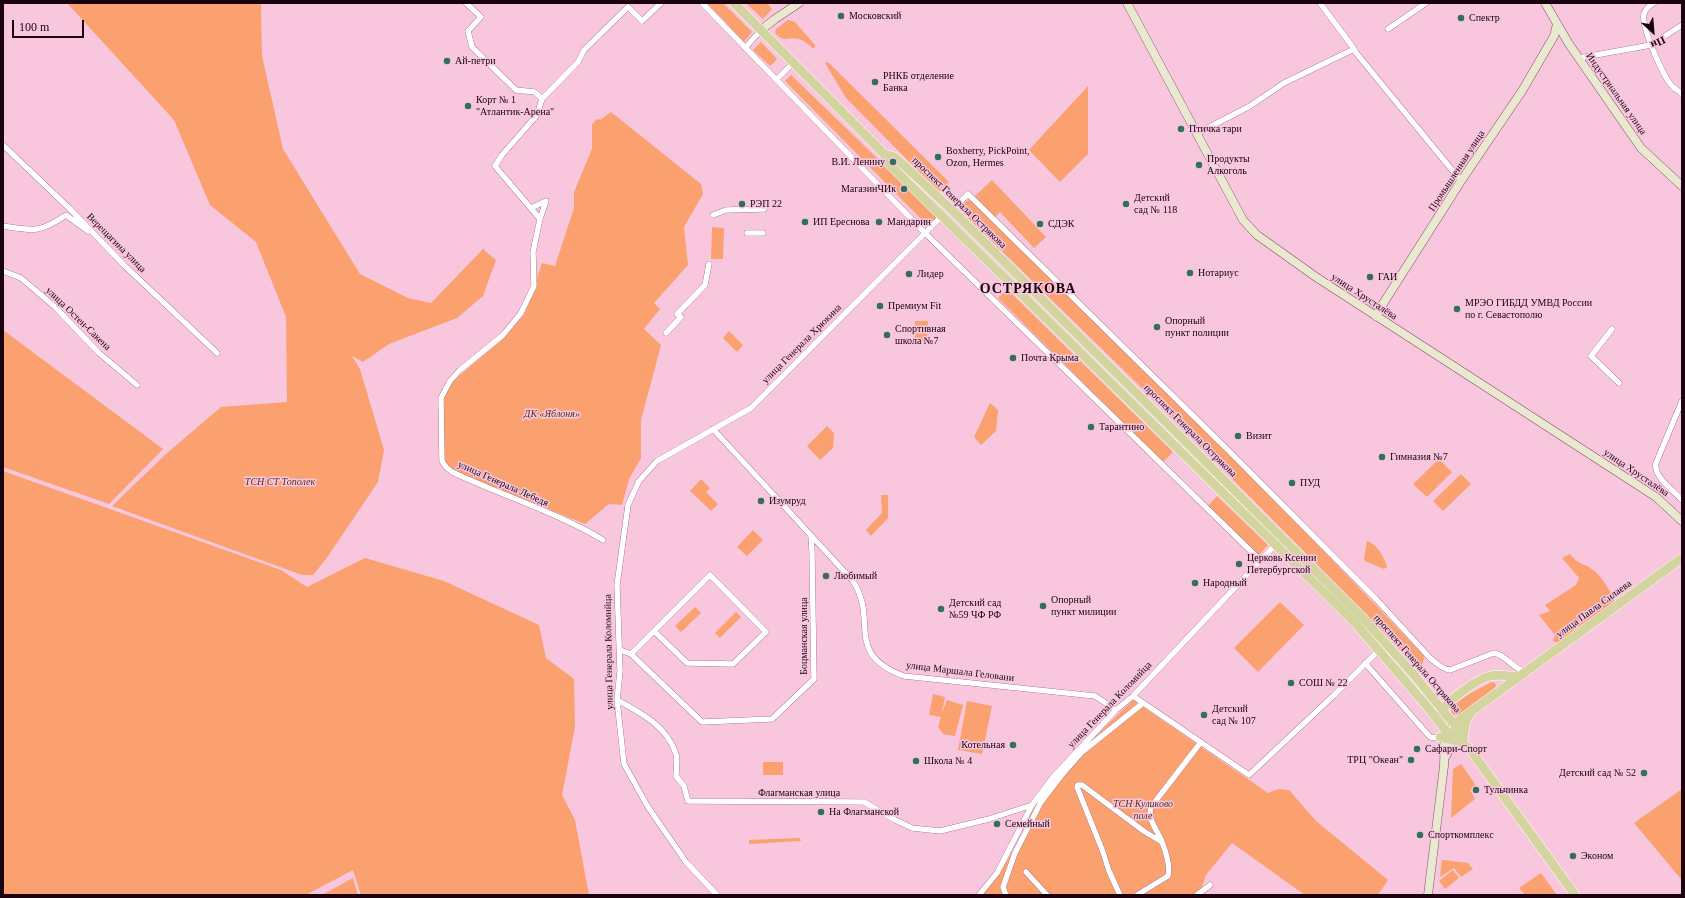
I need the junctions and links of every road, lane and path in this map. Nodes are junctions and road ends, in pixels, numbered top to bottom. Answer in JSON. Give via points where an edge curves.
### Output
{"nodes":[{"id":1,"x":466,"y":3,"type":"edge"},
{"id":2,"x":661,"y":3,"type":"edge"},
{"id":3,"x":702,"y":3,"type":"edge"},
{"id":4,"x":734,"y":3,"type":"edge"},
{"id":5,"x":799,"y":3,"type":"edge"},
{"id":6,"x":1127,"y":3,"type":"edge"},
{"id":7,"x":1320,"y":3,"type":"edge"},
{"id":8,"x":1426,"y":3,"type":"edge"},
{"id":9,"x":1545,"y":3,"type":"edge"},
{"id":10,"x":1654,"y":3,"type":"edge"},
{"id":11,"x":1647,"y":5,"type":"edge"},
{"id":12,"x":1557,"y":24,"type":"junction"},
{"id":13,"x":1682,"y":25,"type":"edge"},
{"id":14,"x":1388,"y":29,"type":"dead end"},
{"id":15,"x":762,"y":30,"type":"junction"},
{"id":16,"x":1554,"y":36,"type":"junction"},
{"id":17,"x":1569,"y":44,"type":"junction"},
{"id":18,"x":1651,"y":45,"type":"junction"},
{"id":19,"x":745,"y":48,"type":"junction"},
{"id":20,"x":1354,"y":49,"type":"junction"},
{"id":21,"x":1579,"y":58,"type":"junction"},
{"id":22,"x":793,"y":63,"type":"junction"},
{"id":23,"x":776,"y":80,"type":"junction"},
{"id":24,"x":1682,"y":94,"type":"edge"},
{"id":25,"x":542,"y":99,"type":"junction"},
{"id":26,"x":1198,"y":134,"type":"junction"},
{"id":27,"x":3,"y":145,"type":"edge"},
{"id":28,"x":884,"y":154,"type":"junction"},
{"id":29,"x":1461,"y":181,"type":"junction"},
{"id":30,"x":1682,"y":186,"type":"edge"},
{"id":31,"x":531,"y":208,"type":"junction"},
{"id":32,"x":764,"y":209,"type":"dead end"},
{"id":33,"x":952,"y":210,"type":"junction"},
{"id":34,"x":713,"y":215,"type":"dead end"},
{"id":35,"x":942,"y":216,"type":"junction"},
{"id":36,"x":540,"y":219,"type":"junction"},
{"id":37,"x":3,"y":226,"type":"edge"},
{"id":38,"x":746,"y":233,"type":"dead end"},
{"id":39,"x":763,"y":233,"type":"dead end"},
{"id":40,"x":925,"y":233,"type":"junction"},
{"id":41,"x":101,"y":241,"type":"junction"},
{"id":42,"x":709,"y":264,"type":"dead end"},
{"id":43,"x":3,"y":271,"type":"edge"},
{"id":44,"x":1377,"y":317,"type":"junction"},
{"id":45,"x":1612,"y":329,"type":"dead end"},
{"id":46,"x":666,"y":333,"type":"dead end"},
{"id":47,"x":217,"y":353,"type":"dead end"},
{"id":48,"x":1619,"y":383,"type":"dead end"},
{"id":49,"x":137,"y":385,"type":"dead end"},
{"id":50,"x":1682,"y":401,"type":"edge"},
{"id":51,"x":713,"y":430,"type":"junction"},
{"id":52,"x":656,"y":461,"type":"joint"},
{"id":53,"x":1682,"y":500,"type":"edge"},
{"id":54,"x":1682,"y":521,"type":"edge"},
{"id":55,"x":811,"y":535,"type":"junction"},
{"id":56,"x":603,"y":540,"type":"dead end"},
{"id":57,"x":1276,"y":544,"type":"junction"},
{"id":58,"x":1682,"y":558,"type":"edge"},
{"id":59,"x":1260,"y":560,"type":"junction"},
{"id":60,"x":654,"y":631,"type":"junction"},
{"id":61,"x":620,"y":650,"type":"junction"},
{"id":62,"x":1378,"y":651,"type":"junction"},
{"id":63,"x":631,"y":654,"type":"junction"},
{"id":64,"x":1366,"y":663,"type":"junction"},
{"id":65,"x":1521,"y":675,"type":"junction"},
{"id":66,"x":1489,"y":676,"type":"junction"},
{"id":67,"x":1498,"y":690,"type":"junction"},
{"id":68,"x":1133,"y":696,"type":"junction"},
{"id":69,"x":617,"y":700,"type":"junction"},
{"id":70,"x":1143,"y":703,"type":"junction"},
{"id":71,"x":1474,"y":708,"type":"junction"},
{"id":72,"x":1116,"y":710,"type":"junction"},
{"id":73,"x":1442,"y":710,"type":"junction"},
{"id":74,"x":1446,"y":733,"type":"junction"},
{"id":75,"x":1201,"y":742,"type":"junction"},
{"id":76,"x":1463,"y":742,"type":"junction"},
{"id":77,"x":1444,"y":766,"type":"junction"},
{"id":78,"x":1032,"y":805,"type":"junction"},
{"id":79,"x":1162,"y":842,"type":"junction"},
{"id":80,"x":1026,"y":872,"type":"dead end"},
{"id":81,"x":1210,"y":884,"type":"dead end"},
{"id":82,"x":717,"y":895,"type":"edge"},
{"id":83,"x":979,"y":895,"type":"edge"},
{"id":84,"x":1006,"y":895,"type":"edge"},
{"id":85,"x":1047,"y":895,"type":"edge"},
{"id":86,"x":1120,"y":895,"type":"edge"},
{"id":87,"x":1137,"y":895,"type":"edge"},
{"id":88,"x":1197,"y":895,"type":"edge"},
{"id":89,"x":1428,"y":895,"type":"edge"},
{"id":90,"x":1575,"y":895,"type":"edge"}],
"edges":[{"from":1,"to":25,"type":"street","via":[[481,17],[468,31],[472,47],[516,90],[534,92]]},
{"from":2,"to":25,"type":"street","via":[[642,21],[628,7],[584,50],[578,62]]},
{"from":3,"to":19,"type":"street"},
{"from":4,"to":15,"type":"main road","name":"проспект Генерала Острякова"},
{"from":5,"to":15,"type":"main road"},
{"from":6,"to":26,"type":"main road","name":"улица Хрусталёва"},
{"from":7,"to":20,"type":"street"},
{"from":8,"to":14,"type":"street"},
{"from":9,"to":12,"type":"main road","name":"Индустриальная улица"},
{"from":10,"to":11,"type":"street"},
{"from":11,"to":18,"type":"street","via":[[1644,16]]},
{"from":12,"to":16,"type":"main road","name":"Промышленная улица"},
{"from":12,"to":17,"type":"main road","name":"Индустриальная улица"},
{"from":13,"to":18,"type":"street"},
{"from":15,"to":19,"type":"street"},
{"from":15,"to":22,"type":"main road","name":"проспект Генерала Острякова"},
{"from":16,"to":17,"type":"main road"},
{"from":16,"to":29,"type":"main road","name":"Промышленная улица","via":[[1522,92]]},
{"from":17,"to":21,"type":"main road","name":"Индустриальная улица"},
{"from":18,"to":21,"type":"street"},
{"from":18,"to":24,"type":"street","via":[[1672,86]]},
{"from":19,"to":23,"type":"street"},
{"from":20,"to":26,"type":"street","via":[[1284,83],[1250,106]]},
{"from":20,"to":29,"type":"street"},
{"from":21,"to":30,"type":"main road","name":"Индустриальная улица","via":[[1641,148]]},
{"from":22,"to":23,"type":"street"},
{"from":22,"to":28,"type":"main road","name":"проспект Генерала Острякова"},
{"from":23,"to":40,"type":"street"},
{"from":25,"to":31,"type":"street","via":[[537,115],[495,166]]},
{"from":26,"to":44,"type":"main road","name":"улица Хрусталёва","via":[[1244,220],[1257,235],[1290,260]]},
{"from":27,"to":41,"type":"street","name":"Верещагина улица"},
{"from":28,"to":33,"type":"main road","name":"проспект Генерала Острякова","via":[[894,157]]},
{"from":28,"to":35,"type":"main road","name":"проспект Генерала Острякова","via":[[889,164]]},
{"from":29,"to":44,"type":"main road","name":"Промышленная улица"},
{"from":31,"to":36,"type":"street"},
{"from":31,"to":36,"type":"street","name":"улица Генерала Лебедя","via":[[546,201]]},
{"from":32,"to":34,"type":"street","via":[[726,210]]},
{"from":33,"to":65,"type":"street","via":[[968,194],[1229,451],[1443,669],[1450,670],[1494,653],[1507,660]]},
{"from":33,"to":73,"type":"main road","name":"проспект Генерала Острякова","via":[[1363,618]]},
{"from":35,"to":40,"type":"street","name":"улица Генерала Хрюкина"},
{"from":35,"to":57,"type":"main road","name":"проспект Генерала Острякова"},
{"from":36,"to":56,"type":"street","name":"улица Генерала Лебедя","via":[[533,252],[534,286],[521,313],[502,336],[460,370],[450,381],[441,398],[442,461],[452,472]]},
{"from":37,"to":41,"type":"street","via":[[41,230],[66,216]]},
{"from":38,"to":39,"type":"street"},
{"from":40,"to":51,"type":"street","name":"улица Генерала Хрюкина","via":[[751,408]]},
{"from":40,"to":59,"type":"street"},
{"from":41,"to":47,"type":"street","name":"Верещагина улица"},
{"from":42,"to":46,"type":"street","via":[[705,285],[677,314],[681,317]]},
{"from":43,"to":49,"type":"street","name":"улица Остен-Сакена","via":[[21,278],[33,288],[99,353]]},
{"from":44,"to":54,"type":"main road","name":"улица Хрусталёва","via":[[1656,498]]},
{"from":45,"to":48,"type":"street","via":[[1591,356]]},
{"from":50,"to":53,"type":"street","via":[[1656,463],[1656,469]]},
{"from":51,"to":52,"type":"street","name":"улица Генерала Хрюкина"},
{"from":51,"to":55,"type":"street","name":"улица Маршала Геловани"},
{"from":52,"to":61,"type":"street","name":"улица Генерала Коломийца","via":[[639,481],[628,505],[617,585]]},
{"from":55,"to":63,"type":"street","name":"Боцманская улица","via":[[814,679],[772,719],[702,722]]},
{"from":55,"to":72,"type":"street","name":"улица Маршала Геловани","via":[[857,587],[868,649],[874,658],[892,672],[933,680],[1095,696]]},
{"from":57,"to":59,"type":"street","name":"улица Генерала Коломийца"},
{"from":57,"to":62,"type":"main road","name":"проспект Генерала Острякова","via":[[1354,622]]},
{"from":58,"to":65,"type":"main road","name":"улица Павла Силаева"},
{"from":59,"to":68,"type":"street","name":"улица Генерала Коломийца"},
{"from":60,"to":60,"type":"street","via":[[710,575],[766,632],[733,664],[719,664],[687,663]]},
{"from":60,"to":63,"type":"street"},
{"from":61,"to":63,"type":"street"},
{"from":61,"to":69,"type":"street","name":"улица Генерала Коломийца"},
{"from":62,"to":64,"type":"street","name":"проспект Генерала Острякова"},
{"from":62,"to":74,"type":"main road","name":"проспект Генерала Острякова","via":[[1426,705]]},
{"from":64,"to":74,"type":"street","via":[[1430,737],[1435,739]]},
{"from":64,"to":75,"type":"street","name":"проспект Генерала Острякова","via":[[1249,775]]},
{"from":65,"to":66,"type":"main road"},
{"from":65,"to":67,"type":"main road","name":"улица Павла Силаева"},
{"from":66,"to":67,"type":"main road","via":[[1497,681]]},
{"from":66,"to":73,"type":"main road","via":[[1448,702]]},
{"from":67,"to":71,"type":"main road","name":"улица Павла Силаева"},
{"from":68,"to":70,"type":"street"},
{"from":68,"to":72,"type":"street","name":"улица Генерала Коломийца"},
{"from":69,"to":78,"type":"street","name":"Флагманская улица","via":[[646,716],[669,740],[676,755],[676,776],[684,786],[688,801],[864,802],[912,828],[940,831]]},
{"from":69,"to":82,"type":"street","name":"улица Генерала Коломийца","via":[[624,764],[648,807],[686,862]]},
{"from":70,"to":75,"type":"street"},
{"from":70,"to":84,"type":"street","via":[[1082,752],[1041,802],[1015,853],[1003,887]]},
{"from":71,"to":74,"type":"main road","name":"улица Павла Силаева"},
{"from":71,"to":76,"type":"main road","via":[[1465,723]]},
{"from":72,"to":78,"type":"street","name":"улица Генерала Коломийца","via":[[1053,777]]},
{"from":73,"to":74,"type":"main road","name":"проспект Генерала Острякова"},
{"from":74,"to":76,"type":"main road","name":"проспект Генерала Острякова"},
{"from":74,"to":76,"type":"main road"},
{"from":74,"to":77,"type":"main road"},
{"from":75,"to":79,"type":"street","via":[[1150,807],[1149,815]]},
{"from":76,"to":77,"type":"main road","via":[[1450,748]]},
{"from":76,"to":90,"type":"main road","name":"проспект Генерала Острякова"},
{"from":77,"to":89,"type":"main road"},
{"from":78,"to":83,"type":"street","name":"улица Генерала Коломийца","via":[[996,873]]},
{"from":79,"to":86,"type":"street","via":[[1082,785],[1078,785],[1077,788]]},
{"from":79,"to":87,"type":"street","via":[[1168,876]]},
{"from":80,"to":85,"type":"street"},
{"from":81,"to":88,"type":"street"}]}
